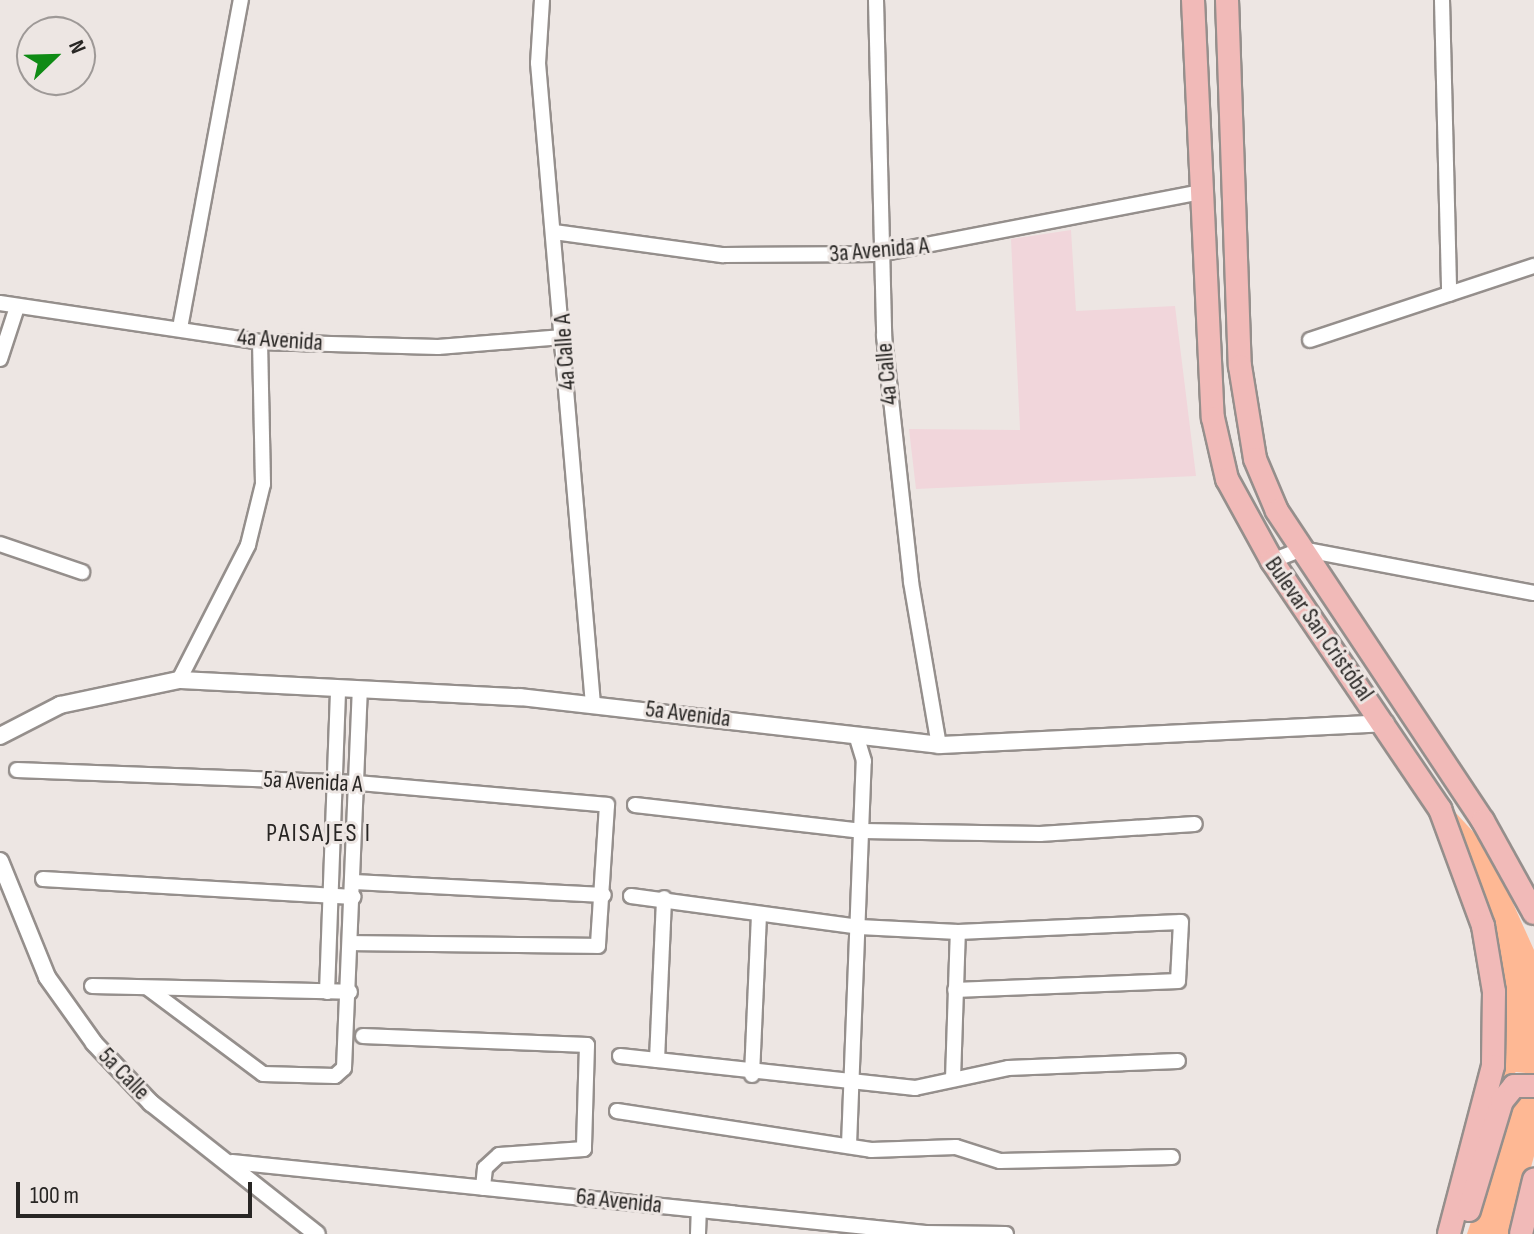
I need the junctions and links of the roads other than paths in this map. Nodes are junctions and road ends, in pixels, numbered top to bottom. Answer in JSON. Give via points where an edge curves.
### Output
{"nodes":[{"id":1,"x":241,"y":0,"type":"edge"},
{"id":2,"x":542,"y":0,"type":"edge"},
{"id":3,"x":876,"y":0,"type":"edge"},
{"id":4,"x":1193,"y":0,"type":"edge"},
{"id":5,"x":1227,"y":0,"type":"edge"},
{"id":6,"x":1442,"y":0,"type":"edge"},
{"id":7,"x":1200,"y":192,"type":"junction"},
{"id":8,"x":554,"y":232,"type":"junction"},
{"id":9,"x":879,"y":254,"type":"junction"},
{"id":10,"x":1534,"y":266,"type":"edge"},
{"id":11,"x":1449,"y":294,"type":"junction"},
{"id":12,"x":0,"y":303,"type":"edge"},
{"id":13,"x":17,"y":307,"type":"junction"},
{"id":14,"x":180,"y":328,"type":"junction"},
{"id":15,"x":563,"y":337,"type":"junction"},
{"id":16,"x":1310,"y":340,"type":"dead end"},
{"id":17,"x":260,"y":342,"type":"junction"},
{"id":18,"x":0,"y":359,"type":"edge"},
{"id":19,"x":0,"y":544,"type":"edge"},
{"id":20,"x":1301,"y":549,"type":"junction"},
{"id":21,"x":1272,"y":561,"type":"junction"},
{"id":22,"x":82,"y":572,"type":"dead end"},
{"id":23,"x":1534,"y":593,"type":"edge"},
{"id":24,"x":179,"y":680,"type":"junction"},
{"id":25,"x":338,"y":688,"type":"junction"},
{"id":26,"x":360,"y":689,"type":"junction"},
{"id":27,"x":593,"y":704,"type":"junction"},
{"id":28,"x":1385,"y":723,"type":"junction"},
{"id":29,"x":0,"y":736,"type":"edge"},
{"id":30,"x":857,"y":738,"type":"junction"},
{"id":31,"x":939,"y":745,"type":"junction"},
{"id":32,"x":17,"y":770,"type":"dead end"},
{"id":33,"x":336,"y":782,"type":"junction"},
{"id":34,"x":358,"y":783,"type":"junction"},
{"id":35,"x":635,"y":805,"type":"dead end"},
{"id":36,"x":1483,"y":821,"type":"junction"},
{"id":37,"x":1195,"y":824,"type":"dead end"},
{"id":38,"x":863,"y":831,"type":"junction"},
{"id":39,"x":0,"y":861,"type":"edge"},
{"id":40,"x":43,"y":879,"type":"dead end"},
{"id":41,"x":354,"y":889,"type":"junction"},
{"id":42,"x":331,"y":895,"type":"junction"},
{"id":43,"x":604,"y":895,"type":"junction"},
{"id":44,"x":631,"y":896,"type":"dead end"},
{"id":45,"x":664,"y":898,"type":"junction"},
{"id":46,"x":1534,"y":913,"type":"edge"},
{"id":47,"x":759,"y":914,"type":"junction"},
{"id":48,"x":859,"y":927,"type":"junction"},
{"id":49,"x":958,"y":932,"type":"junction"},
{"id":50,"x":352,"y":943,"type":"junction"},
{"id":51,"x":92,"y":986,"type":"dead end"},
{"id":52,"x":149,"y":989,"type":"junction"},
{"id":53,"x":955,"y":990,"type":"junction"},
{"id":54,"x":327,"y":992,"type":"junction"},
{"id":55,"x":350,"y":992,"type":"junction"},
{"id":56,"x":363,"y":1036,"type":"dead end"},
{"id":57,"x":620,"y":1056,"type":"dead end"},
{"id":58,"x":657,"y":1060,"type":"junction"},
{"id":59,"x":1178,"y":1061,"type":"dead end"},
{"id":60,"x":752,"y":1075,"type":"junction"},
{"id":61,"x":953,"y":1079,"type":"junction"},
{"id":62,"x":1534,"y":1086,"type":"edge"},
{"id":63,"x":853,"y":1087,"type":"junction"},
{"id":64,"x":617,"y":1111,"type":"dead end"},
{"id":65,"x":849,"y":1145,"type":"junction"},
{"id":66,"x":1172,"y":1157,"type":"dead end"},
{"id":67,"x":232,"y":1162,"type":"junction"},
{"id":68,"x":1534,"y":1180,"type":"edge"},
{"id":69,"x":483,"y":1188,"type":"junction"},
{"id":70,"x":699,"y":1210,"type":"junction"},
{"id":71,"x":1534,"y":1225,"type":"edge"},
{"id":72,"x":925,"y":1233,"type":"edge"},
{"id":73,"x":317,"y":1234,"type":"edge"},
{"id":74,"x":698,"y":1234,"type":"edge"},
{"id":75,"x":1006,"y":1234,"type":"edge"},
{"id":76,"x":1449,"y":1234,"type":"edge"},
{"id":77,"x":1462,"y":1234,"type":"edge"},
{"id":78,"x":1521,"y":1234,"type":"edge"},
{"id":79,"x":1531,"y":1234,"type":"edge"}],
"edges":[{"from":1,"to":14,"type":"street"},
{"from":2,"to":8,"type":"street","name":"4a Calle A","via":[[538,63]]},
{"from":3,"to":9,"type":"street","name":"4a Calle"},
{"from":4,"to":7,"type":"main road","name":"Bulevar San Cristóbal"},
{"from":5,"to":20,"type":"main road","name":"Bulevar San Cristóbal","via":[[1244,415],[1277,511]]},
{"from":6,"to":11,"type":"street"},
{"from":7,"to":9,"type":"street","name":"3a Avenida A"},
{"from":7,"to":21,"type":"main road","name":"Bulevar San Cristóbal","via":[[1213,418],[1227,479]]},
{"from":8,"to":9,"type":"street","name":"3a Avenida A","via":[[723,255]]},
{"from":8,"to":15,"type":"street","name":"4a Calle A"},
{"from":9,"to":31,"type":"street","name":"4a Calle","via":[[900,500]]},
{"from":10,"to":11,"type":"street"},
{"from":11,"to":16,"type":"street"},
{"from":12,"to":13,"type":"street","name":"4a Avenida"},
{"from":13,"to":14,"type":"street","name":"4a Avenida"},
{"from":13,"to":18,"type":"street"},
{"from":14,"to":17,"type":"street","name":"4a Avenida"},
{"from":15,"to":17,"type":"street","name":"4a Avenida","via":[[438,347]]},
{"from":15,"to":27,"type":"street","name":"4a Calle A"},
{"from":17,"to":24,"type":"street","via":[[263,484],[248,545]]},
{"from":19,"to":22,"type":"street"},
{"from":20,"to":21,"type":"street"},
{"from":20,"to":23,"type":"street"},
{"from":20,"to":36,"type":"main road","name":"Bulevar San Cristóbal"},
{"from":21,"to":28,"type":"main road","name":"Bulevar San Cristóbal"},
{"from":24,"to":25,"type":"street","name":"5a Avenida"},
{"from":24,"to":29,"type":"street","name":"5a Avenida","via":[[73,701]]},
{"from":25,"to":26,"type":"street","name":"5a Avenida"},
{"from":25,"to":33,"type":"street"},
{"from":26,"to":27,"type":"street","name":"5a Avenida"},
{"from":26,"to":34,"type":"street"},
{"from":27,"to":30,"type":"street","name":"5a Avenida"},
{"from":28,"to":31,"type":"street","name":"5a Avenida"},
{"from":28,"to":36,"type":"main road","via":[[1405,727],[1449,792]]},
{"from":28,"to":76,"type":"main road","name":"Bulevar San Cristóbal","via":[[1463,861],[1494,992],[1493,1066]]},
{"from":30,"to":31,"type":"street","name":"5a Avenida"},
{"from":30,"to":38,"type":"street","via":[[864,761]]},
{"from":32,"to":33,"type":"street","name":"5a Avenida A"},
{"from":33,"to":34,"type":"street","name":"5a Avenida A"},
{"from":33,"to":42,"type":"street"},
{"from":34,"to":41,"type":"street"},
{"from":34,"to":43,"type":"street","name":"5a Avenida A","via":[[607,805]]},
{"from":35,"to":38,"type":"street"},
{"from":36,"to":46,"type":"main road","name":"Bulevar San Cristóbal"},
{"from":37,"to":38,"type":"street","via":[[1040,834]]},
{"from":38,"to":48,"type":"street"},
{"from":39,"to":67,"type":"street","name":"5a Calle","via":[[25,935],[72,1016],[151,1103]]},
{"from":40,"to":42,"type":"street"},
{"from":41,"to":42,"type":"street"},
{"from":41,"to":43,"type":"street"},
{"from":41,"to":50,"type":"street"},
{"from":42,"to":54,"type":"street"},
{"from":43,"to":50,"type":"street","via":[[598,946]]},
{"from":44,"to":45,"type":"street"},
{"from":45,"to":47,"type":"street"},
{"from":45,"to":58,"type":"street"},
{"from":47,"to":48,"type":"street"},
{"from":47,"to":60,"type":"street"},
{"from":48,"to":49,"type":"street"},
{"from":48,"to":63,"type":"street"},
{"from":49,"to":53,"type":"street"},
{"from":49,"to":53,"type":"street","via":[[1181,922],[1178,981]]},
{"from":50,"to":55,"type":"street"},
{"from":51,"to":52,"type":"street"},
{"from":52,"to":54,"type":"street"},
{"from":52,"to":55,"type":"street","via":[[263,1074],[335,1076],[344,1068]]},
{"from":53,"to":61,"type":"street"},
{"from":54,"to":55,"type":"street"},
{"from":56,"to":69,"type":"street","via":[[587,1045],[584,1149],[499,1155],[485,1168]]},
{"from":57,"to":58,"type":"street"},
{"from":58,"to":60,"type":"street"},
{"from":59,"to":61,"type":"street","via":[[1008,1068]]},
{"from":60,"to":63,"type":"street"},
{"from":61,"to":63,"type":"street","via":[[915,1088]]},
{"from":62,"to":77,"type":"main road","via":[[1514,1086],[1502,1101]]},
{"from":63,"to":65,"type":"street"},
{"from":64,"to":65,"type":"street"},
{"from":65,"to":66,"type":"street","via":[[956,1147],[1000,1161]]},
{"from":67,"to":69,"type":"street","name":"6a Avenida"},
{"from":67,"to":73,"type":"street","name":"5a Calle"},
{"from":68,"to":78,"type":"main road"},
{"from":69,"to":70,"type":"street","name":"6a Avenida"},
{"from":70,"to":72,"type":"street","name":"6a Avenida"},
{"from":70,"to":74,"type":"street"},
{"from":71,"to":79,"type":"main road"},
{"from":72,"to":75,"type":"street","name":"6a Avenida"}]}
